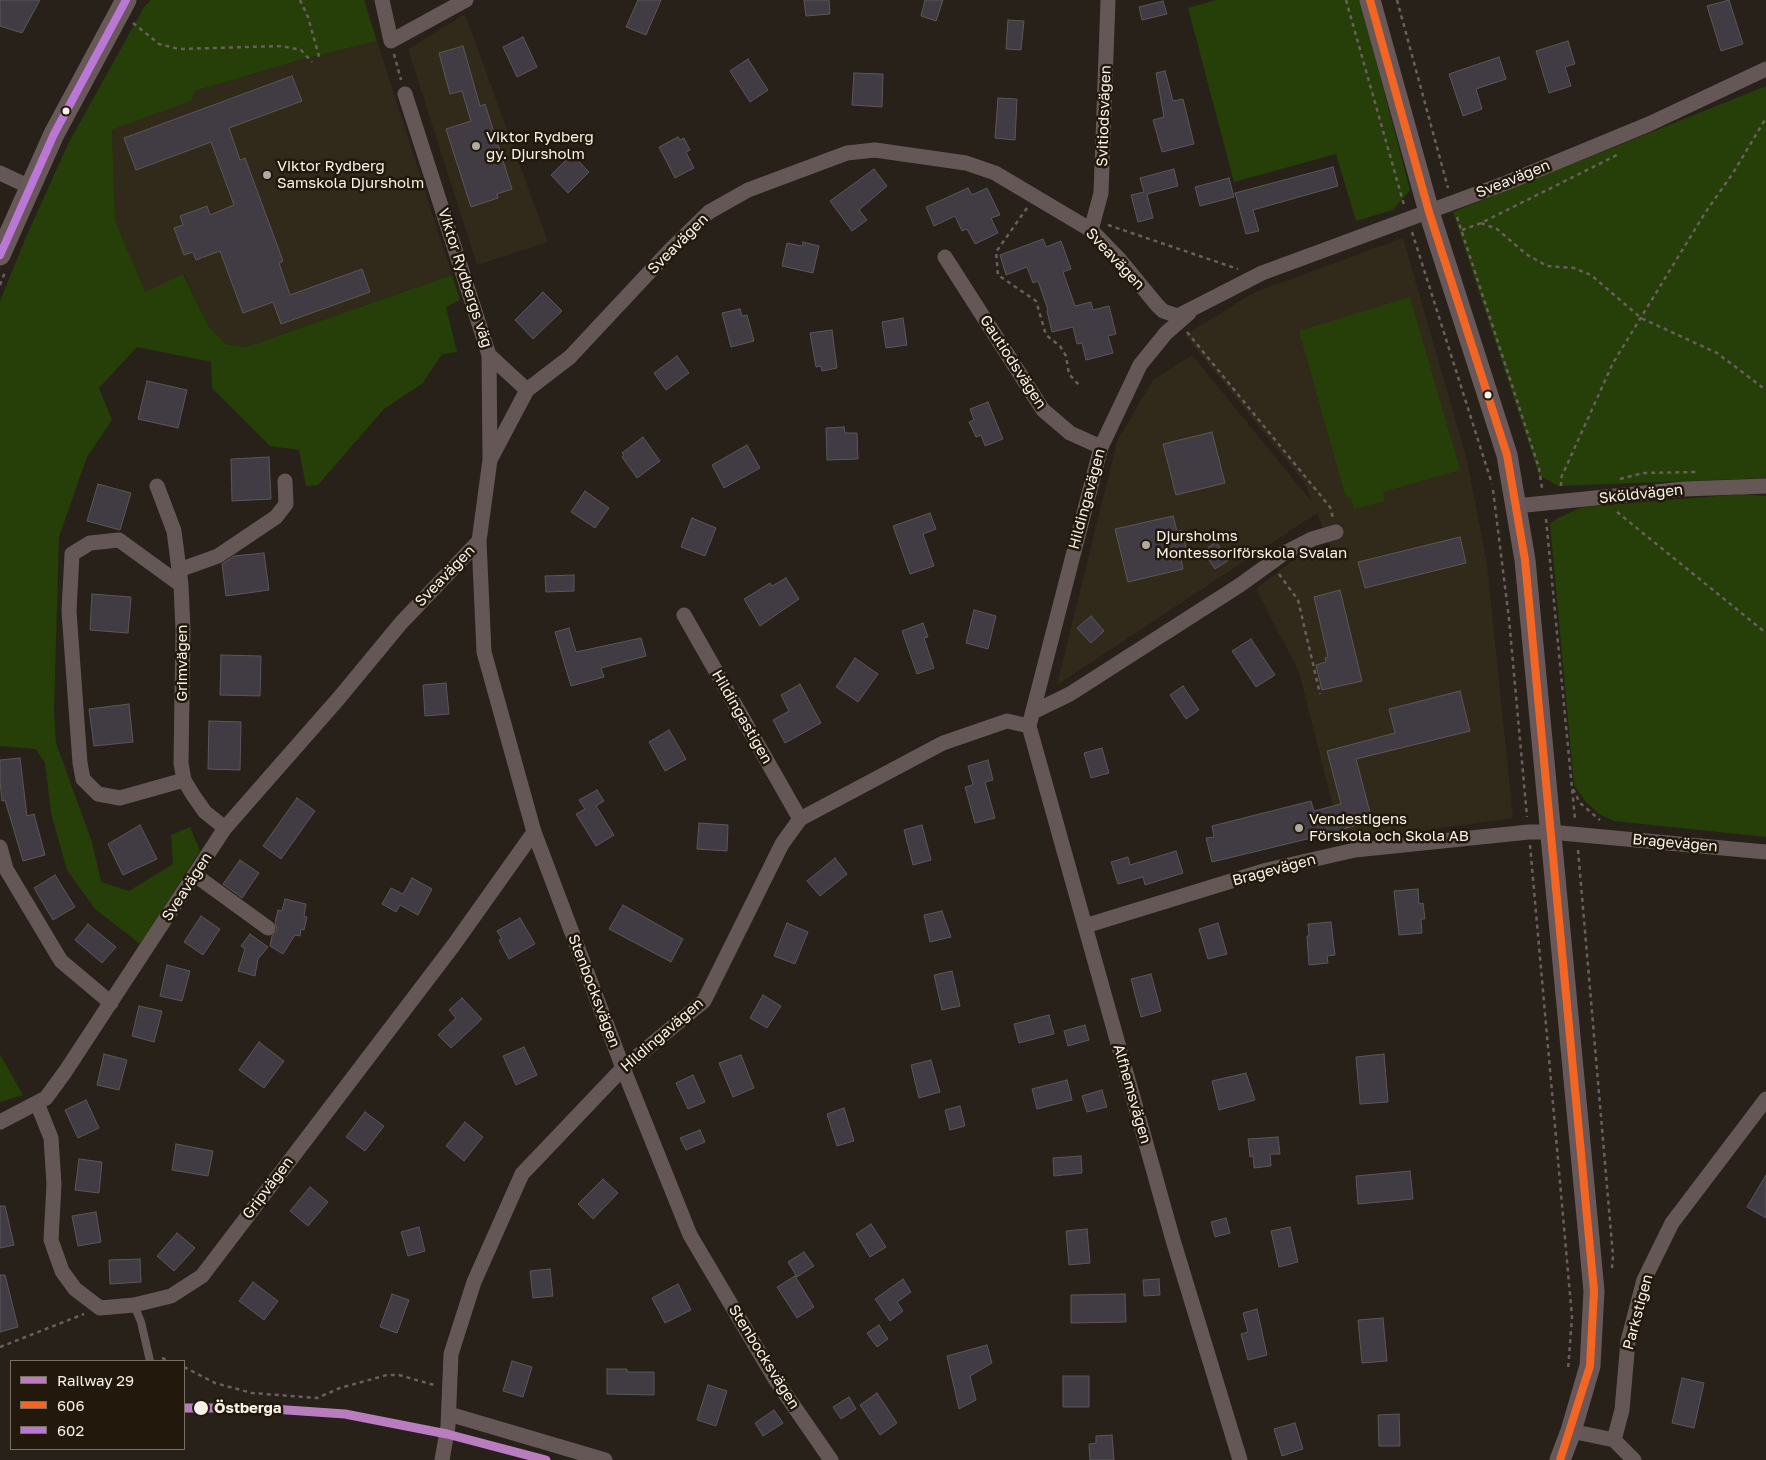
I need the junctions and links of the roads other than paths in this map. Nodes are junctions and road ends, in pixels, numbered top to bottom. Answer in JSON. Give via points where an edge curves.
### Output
{"nodes":[{"id":1,"x":382,"y":0,"type":"edge"},
{"id":2,"x":466,"y":0,"type":"edge"},
{"id":3,"x":1108,"y":0,"type":"edge"},
{"id":4,"x":1370,"y":0,"type":"edge"},
{"id":5,"x":128,"y":10,"type":"edge"},
{"id":6,"x":1766,"y":70,"type":"edge"},
{"id":7,"x":405,"y":94,"type":"road end"},
{"id":8,"x":0,"y":173,"type":"edge"},
{"id":9,"x":30,"y":187,"type":"junction"},
{"id":10,"x":1429,"y":212,"type":"junction"},
{"id":11,"x":1092,"y":225,"type":"junction"},
{"id":12,"x":0,"y":255,"type":"edge"},
{"id":13,"x":945,"y":257,"type":"dead end"},
{"id":14,"x":1184,"y":317,"type":"junction"},
{"id":15,"x":489,"y":355,"type":"junction"},
{"id":16,"x":527,"y":390,"type":"junction"},
{"id":17,"x":1101,"y":447,"type":"junction"},
{"id":18,"x":490,"y":460,"type":"junction"},
{"id":19,"x":285,"y":481,"type":"dead end"},
{"id":20,"x":157,"y":486,"type":"dead end"},
{"id":21,"x":1766,"y":486,"type":"edge"},
{"id":22,"x":1516,"y":506,"type":"junction"},
{"id":23,"x":1336,"y":532,"type":"road end"},
{"id":24,"x":479,"y":541,"type":"junction"},
{"id":25,"x":180,"y":577,"type":"junction"},
{"id":26,"x":684,"y":615,"type":"dead end"},
{"id":27,"x":1035,"y":711,"type":"junction"},
{"id":28,"x":1029,"y":726,"type":"junction"},
{"id":29,"x":184,"y":780,"type":"junction"},
{"id":30,"x":800,"y":819,"type":"junction"},
{"id":31,"x":225,"y":828,"type":"junction"},
{"id":32,"x":534,"y":832,"type":"junction"},
{"id":33,"x":1550,"y":832,"type":"junction"},
{"id":34,"x":0,"y":847,"type":"edge"},
{"id":35,"x":1766,"y":852,"type":"edge"},
{"id":36,"x":195,"y":875,"type":"junction"},
{"id":37,"x":1085,"y":926,"type":"junction"},
{"id":38,"x":268,"y":928,"type":"dead end"},
{"id":39,"x":111,"y":1002,"type":"junction"},
{"id":40,"x":622,"y":1068,"type":"junction"},
{"id":41,"x":1766,"y":1099,"type":"edge"},
{"id":42,"x":37,"y":1104,"type":"junction"},
{"id":43,"x":0,"y":1122,"type":"edge"},
{"id":44,"x":134,"y":1305,"type":"junction"},
{"id":45,"x":150,"y":1360,"type":"edge"},
{"id":46,"x":449,"y":1414,"type":"junction"},
{"id":47,"x":1571,"y":1431,"type":"junction"},
{"id":48,"x":1614,"y":1440,"type":"junction"},
{"id":49,"x":442,"y":1460,"type":"edge"},
{"id":50,"x":605,"y":1460,"type":"edge"},
{"id":51,"x":831,"y":1460,"type":"edge"},
{"id":52,"x":1240,"y":1460,"type":"edge"},
{"id":53,"x":1560,"y":1460,"type":"edge"},
{"id":54,"x":1634,"y":1460,"type":"edge"}],
"edges":[{"from":1,"to":2,"type":"street","via":[[391,41]]},
{"from":3,"to":11,"type":"street","name":"Svitiodsvägen","via":[[1101,193]]},
{"from":4,"to":10,"type":"street"},
{"from":5,"to":9,"type":"street","via":[[54,134]]},
{"from":6,"to":10,"type":"street","name":"Sveavägen","via":[[1649,124]]},
{"from":7,"to":15,"type":"street","name":"Viktor Rydbergs väg"},
{"from":8,"to":9,"type":"street"},
{"from":9,"to":12,"type":"street"},
{"from":10,"to":14,"type":"street","name":"Sveavägen","via":[[1258,275]]},
{"from":10,"to":22,"type":"street","via":[[1507,455]]},
{"from":11,"to":14,"type":"street","name":"Sveavägen","via":[[1163,311]]},
{"from":11,"to":16,"type":"street","name":"Sveavägen","via":[[995,173],[966,163],[875,150],[847,152],[748,190],[709,212],[570,357]]},
{"from":13,"to":17,"type":"street","name":"Gautiodsvägen","via":[[1043,410],[1070,433]]},
{"from":14,"to":17,"type":"street","name":"Hildingavägen","via":[[1140,365]]},
{"from":15,"to":16,"type":"street","name":"Viktor Rydbergs väg"},
{"from":15,"to":18,"type":"street","name":"Viktor Rydbergs väg"},
{"from":16,"to":18,"type":"street","name":"Sveavägen"},
{"from":17,"to":27,"type":"street","name":"Hildingavägen"},
{"from":18,"to":24,"type":"street","name":"Sveavägen"},
{"from":19,"to":25,"type":"street","via":[[286,504],[276,517]]},
{"from":20,"to":25,"type":"street","name":"Grimvägen","via":[[174,531]]},
{"from":21,"to":22,"type":"street","name":"Sköldvägen","via":[[1684,489]]},
{"from":22,"to":33,"type":"street","via":[[1525,560]]},
{"from":23,"to":27,"type":"street","via":[[1312,539],[1271,563],[1070,694]]},
{"from":24,"to":31,"type":"street","name":"Sveavägen","via":[[401,623]]},
{"from":24,"to":32,"type":"street","name":"Stenbocksvägen","via":[[484,652]]},
{"from":25,"to":29,"type":"street","name":"Grimvägen","via":[[183,630],[180,763]]},
{"from":25,"to":29,"type":"street","via":[[119,540],[90,542],[72,554],[69,611],[83,779],[98,794],[120,798]]},
{"from":26,"to":30,"type":"street","name":"Hildingastigen"},
{"from":27,"to":28,"type":"street","name":"Hildingavägen"},
{"from":28,"to":30,"type":"street","name":"Hildingavägen","via":[[1007,721],[943,743]]},
{"from":28,"to":37,"type":"street","name":"Alfhemsvägen"},
{"from":29,"to":31,"type":"street","name":"Grimvägen","via":[[205,812]]},
{"from":30,"to":40,"type":"street","name":"Hildingavägen","via":[[782,844],[704,1001]]},
{"from":31,"to":36,"type":"street","name":"Sveavägen"},
{"from":32,"to":40,"type":"street","name":"Stenbocksvägen"},
{"from":32,"to":44,"type":"street","name":"Gripvägen","via":[[453,946],[202,1276],[171,1296]]},
{"from":33,"to":35,"type":"street","name":"Bragevägen"},
{"from":33,"to":37,"type":"street","name":"Bragevägen","via":[[1355,850],[1267,870]]},
{"from":33,"to":47,"type":"street","via":[[1594,1291],[1590,1366]]},
{"from":34,"to":39,"type":"street","via":[[6,869],[61,961]]},
{"from":36,"to":38,"type":"street"},
{"from":36,"to":39,"type":"street","name":"Sveavägen"},
{"from":37,"to":52,"type":"street","name":"Alfhemsvägen","via":[[1173,1240]]},
{"from":39,"to":42,"type":"street","name":"Sveavägen","via":[[65,1072],[46,1098]]},
{"from":40,"to":46,"type":"street","name":"Hildingavägen","via":[[522,1174],[474,1282],[451,1354]]},
{"from":40,"to":51,"type":"street","name":"Stenbocksvägen","via":[[690,1235],[776,1379]]},
{"from":41,"to":48,"type":"street","name":"Parkstigen","via":[[1672,1223],[1644,1280],[1628,1341],[1622,1410]]},
{"from":42,"to":43,"type":"street","name":"Sveavägen"},
{"from":42,"to":44,"type":"street","name":"Gripvägen","via":[[51,1138],[54,1184],[51,1240],[62,1271],[75,1290],[100,1308]]},
{"from":44,"to":45,"type":"lane","via":[[142,1322]]},
{"from":46,"to":49,"type":"street","name":"Hildingavägen"},
{"from":46,"to":50,"type":"street"},
{"from":47,"to":48,"type":"street"},
{"from":47,"to":53,"type":"street"},
{"from":48,"to":54,"type":"street"}]}
